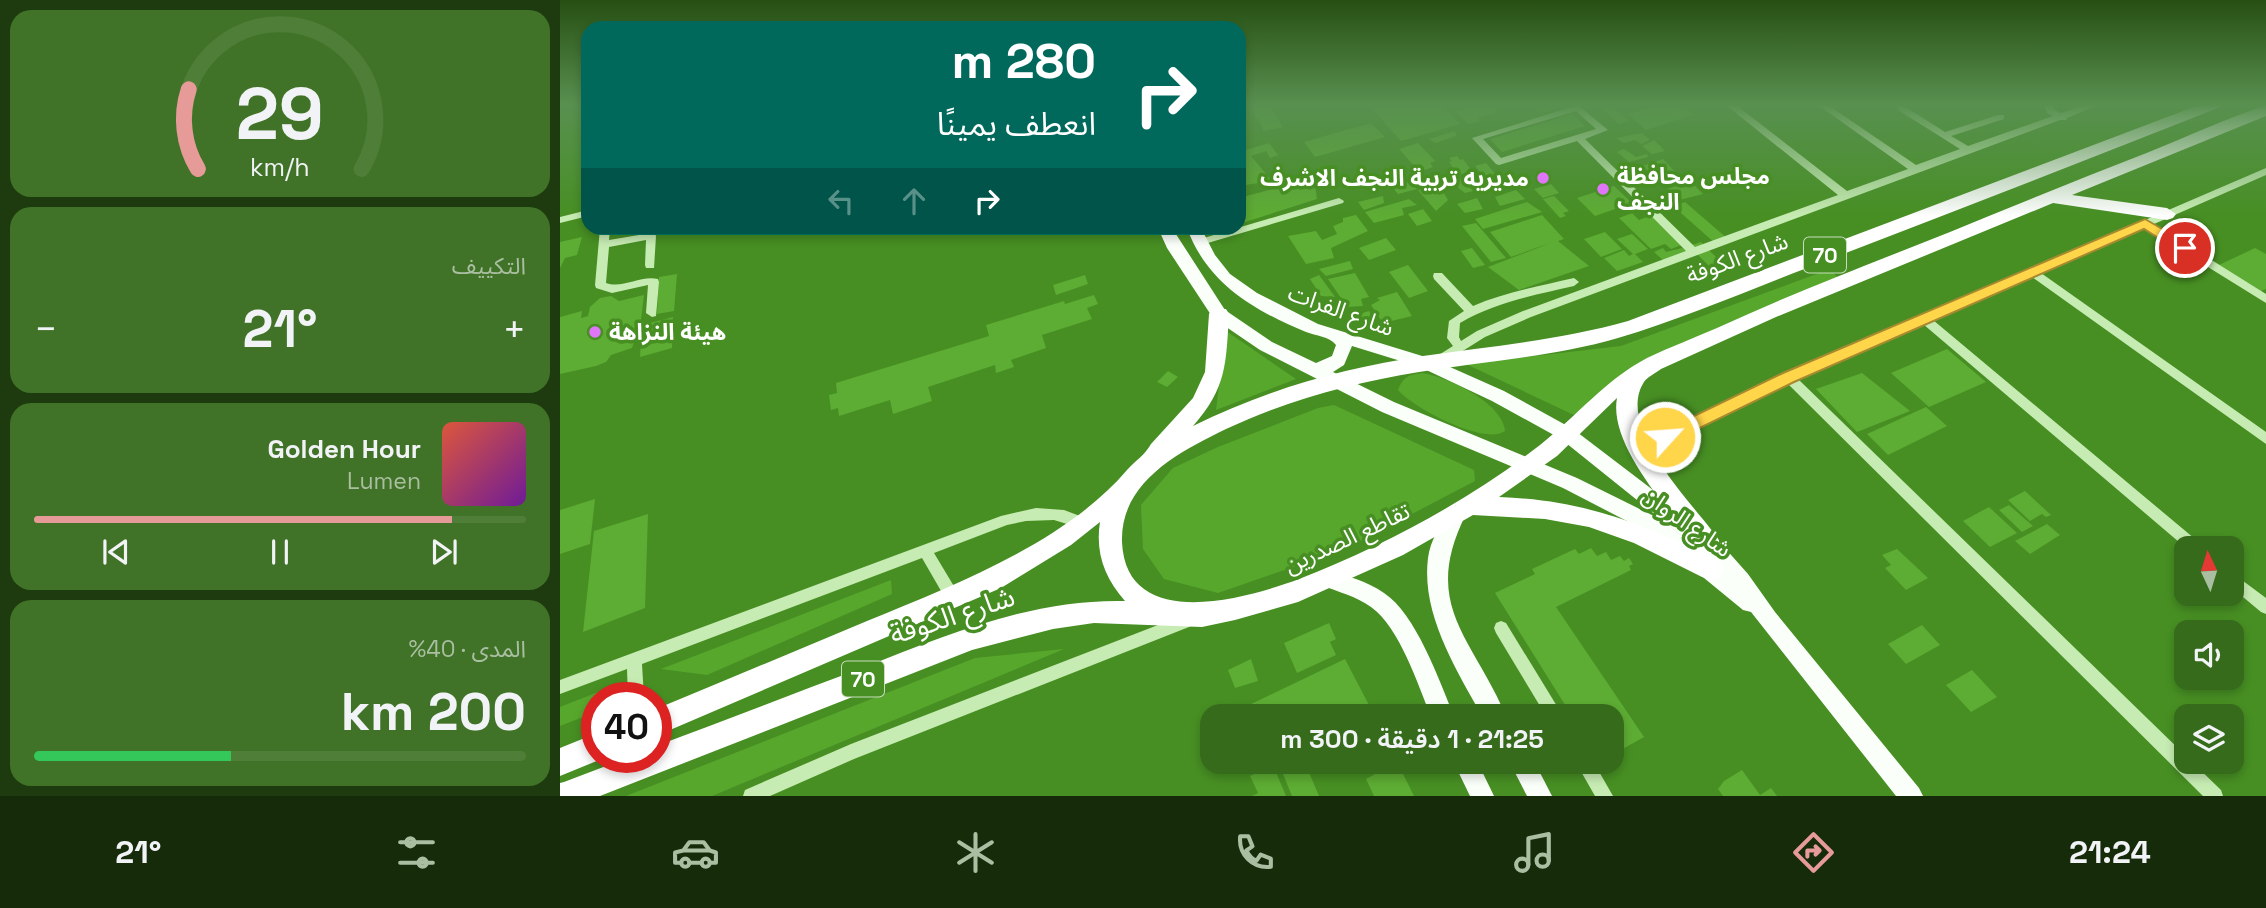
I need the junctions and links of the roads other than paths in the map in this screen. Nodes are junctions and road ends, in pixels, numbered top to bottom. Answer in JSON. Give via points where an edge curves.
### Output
{"nodes":[{"id":1,"x":1481,"y":142,"type":"edge"},
{"id":2,"x":1562,"y":142,"type":"edge"},
{"id":3,"x":1583,"y":142,"type":"edge"},
{"id":4,"x":1777,"y":142,"type":"edge"},
{"id":5,"x":1876,"y":142,"type":"edge"},
{"id":6,"x":1956,"y":142,"type":"edge"},
{"id":7,"x":1988,"y":142,"type":"edge"},
{"id":8,"x":2118,"y":142,"type":"edge"},
{"id":9,"x":2188,"y":142,"type":"edge"},
{"id":10,"x":1967,"y":149,"type":"junction"},
{"id":11,"x":1915,"y":169,"type":"junction"},
{"id":12,"x":2266,"y":171,"type":"edge"},
{"id":13,"x":2251,"y":177,"type":"junction"},
{"id":14,"x":2266,"y":185,"type":"edge"},
{"id":15,"x":1845,"y":195,"type":"junction"},
{"id":16,"x":2053,"y":198,"type":"junction"},
{"id":17,"x":1339,"y":201,"type":"dead end"},
{"id":18,"x":2167,"y":214,"type":"junction"},
{"id":19,"x":581,"y":215,"type":"edge"},
{"id":20,"x":560,"y":220,"type":"edge"},
{"id":21,"x":1246,"y":223,"type":"edge"},
{"id":22,"x":2145,"y":223,"type":"junction"},
{"id":23,"x":604,"y":235,"type":"edge"},
{"id":24,"x":641,"y":235,"type":"edge"},
{"id":25,"x":652,"y":235,"type":"edge"},
{"id":26,"x":1168,"y":235,"type":"edge"},
{"id":27,"x":1198,"y":235,"type":"edge"},
{"id":28,"x":603,"y":245,"type":"junction"},
{"id":29,"x":1695,"y":253,"type":"junction"},
{"id":30,"x":650,"y":265,"type":"dead end"},
{"id":31,"x":2033,"y":272,"type":"junction"},
{"id":32,"x":1438,"y":276,"type":"dead end"},
{"id":33,"x":1574,"y":282,"type":"dead end"},
{"id":34,"x":2266,"y":299,"type":"edge"},
{"id":35,"x":1471,"y":311,"type":"junction"},
{"id":36,"x":652,"y":313,"type":"dead end"},
{"id":37,"x":1219,"y":314,"type":"junction"},
{"id":38,"x":1924,"y":319,"type":"junction"},
{"id":39,"x":1339,"y":337,"type":"junction"},
{"id":40,"x":1459,"y":346,"type":"junction"},
{"id":41,"x":1432,"y":362,"type":"junction"},
{"id":42,"x":1312,"y":370,"type":"junction"},
{"id":43,"x":1638,"y":373,"type":"junction"},
{"id":44,"x":1789,"y":378,"type":"junction"},
{"id":45,"x":1337,"y":382,"type":"junction"},
{"id":46,"x":1567,"y":434,"type":"junction"},
{"id":47,"x":2266,"y":439,"type":"edge"},
{"id":48,"x":1640,"y":449,"type":"junction"},
{"id":49,"x":1528,"y":465,"type":"junction"},
{"id":50,"x":1139,"y":471,"type":"junction"},
{"id":51,"x":1122,"y":492,"type":"junction"},
{"id":52,"x":1462,"y":510,"type":"junction"},
{"id":53,"x":1083,"y":523,"type":"junction"},
{"id":54,"x":2182,"y":536,"type":"edge"},
{"id":55,"x":1709,"y":544,"type":"junction"},
{"id":56,"x":925,"y":550,"type":"junction"},
{"id":57,"x":1711,"y":569,"type":"junction"},
{"id":58,"x":1328,"y":579,"type":"junction"},
{"id":59,"x":2244,"y":589,"type":"edge"},
{"id":60,"x":953,"y":598,"type":"junction"},
{"id":61,"x":2266,"y":607,"type":"edge"},
{"id":62,"x":1172,"y":614,"type":"junction"},
{"id":63,"x":1202,"y":615,"type":"junction"},
{"id":64,"x":1768,"y":619,"type":"junction"},
{"id":65,"x":1501,"y":628,"type":"dead end"},
{"id":66,"x":634,"y":659,"type":"junction"},
{"id":67,"x":635,"y":682,"type":"edge"},
{"id":68,"x":560,"y":687,"type":"edge"},
{"id":69,"x":1437,"y":704,"type":"edge"},
{"id":70,"x":1488,"y":704,"type":"edge"},
{"id":71,"x":1548,"y":704,"type":"edge"},
{"id":72,"x":672,"y":716,"type":"edge"},
{"id":73,"x":581,"y":753,"type":"edge"},
{"id":74,"x":560,"y":762,"type":"edge"},
{"id":75,"x":1471,"y":774,"type":"edge"},
{"id":76,"x":1528,"y":774,"type":"edge"},
{"id":77,"x":1591,"y":774,"type":"edge"},
{"id":78,"x":564,"y":796,"type":"edge"},
{"id":79,"x":751,"y":796,"type":"edge"},
{"id":80,"x":1482,"y":796,"type":"edge"},
{"id":81,"x":1540,"y":796,"type":"edge"},
{"id":82,"x":1605,"y":796,"type":"edge"},
{"id":83,"x":1911,"y":796,"type":"edge"},
{"id":84,"x":2215,"y":796,"type":"edge"}],
"edges":[{"from":1,"to":2,"type":"street","via":[[1499,162]]},
{"from":3,"to":29,"type":"street"},
{"from":4,"to":15,"type":"street"},
{"from":5,"to":11,"type":"street"},
{"from":6,"to":10,"type":"street"},
{"from":7,"to":10,"type":"street"},
{"from":8,"to":41,"type":"highway","name":"شارع الكوفة","number":"70","via":[[1633,326],[1558,345]]},
{"from":9,"to":16,"type":"highway","number":"70"},
{"from":10,"to":11,"type":"street"},
{"from":11,"to":15,"type":"street"},
{"from":12,"to":13,"type":"street"},
{"from":13,"to":14,"type":"street"},
{"from":13,"to":18,"type":"street"},
{"from":15,"to":29,"type":"street"},
{"from":16,"to":18,"type":"highway"},
{"from":16,"to":43,"type":"highway","number":"70","via":[[1769,312]]},
{"from":17,"to":21,"type":"street"},
{"from":18,"to":22,"type":"street"},
{"from":19,"to":20,"type":"street"},
{"from":22,"to":31,"type":"street"},
{"from":22,"to":34,"type":"street"},
{"from":23,"to":28,"type":"street"},
{"from":24,"to":28,"type":"street"},
{"from":25,"to":30,"type":"street"},
{"from":26,"to":37,"type":"main road"},
{"from":27,"to":39,"type":"main road","name":"شارع الفرات","via":[[1224,278],[1295,321]]},
{"from":28,"to":36,"type":"street","via":[[600,285],[611,290],[654,282]]},
{"from":29,"to":40,"type":"street","via":[[1527,314]]},
{"from":31,"to":38,"type":"street"},
{"from":31,"to":47,"type":"street"},
{"from":32,"to":35,"type":"street"},
{"from":33,"to":35,"type":"street"},
{"from":35,"to":40,"type":"street","via":[[1455,321],[1453,338]]},
{"from":37,"to":42,"type":"main road"},
{"from":37,"to":50,"type":"highway","via":[[1216,372],[1201,403]]},
{"from":38,"to":44,"type":"street"},
{"from":38,"to":54,"type":"street"},
{"from":39,"to":41,"type":"main road","name":"شارع الفرات"},
{"from":39,"to":42,"type":"main road","via":[[1343,344],[1340,359],[1332,366]]},
{"from":40,"to":41,"type":"street"},
{"from":41,"to":45,"type":"highway","number":"70"},
{"from":41,"to":46,"type":"main road","name":"شارع الفرات"},
{"from":42,"to":45,"type":"main road"},
{"from":43,"to":46,"type":"highway","number":"70","via":[[1610,392]]},
{"from":43,"to":48,"type":"highway","via":[[1627,396],[1627,415]]},
{"from":44,"to":48,"type":"street"},
{"from":44,"to":84,"type":"street"},
{"from":45,"to":49,"type":"main road","name":"شارع الروان"},
{"from":45,"to":50,"type":"highway","number":"70","via":[[1227,420]]},
{"from":46,"to":49,"type":"highway","number":"70"},
{"from":46,"to":55,"type":"main road","name":"شارع الروان"},
{"from":48,"to":55,"type":"highway"},
{"from":49,"to":52,"type":"highway","name":"تقاطع الصدرين","number":"70"},
{"from":49,"to":57,"type":"main road","name":"شارع الروان","via":[[1655,526]]},
{"from":50,"to":51,"type":"highway","number":"70"},
{"from":51,"to":53,"type":"highway","name":"شارع الكوفة","number":"70"},
{"from":51,"to":62,"type":"highway","via":[[1112,515],[1109,540],[1114,565],[1126,587],[1144,603]]},
{"from":52,"to":57,"type":"highway","via":[[1522,507],[1571,513],[1654,541]]},
{"from":52,"to":58,"type":"highway","name":"تقاطع الصدرين","number":"70"},
{"from":52,"to":70,"type":"main road","via":[[1438,557],[1437,575],[1461,654]]},
{"from":53,"to":56,"type":"street","via":[[1066,516],[1027,513]]},
{"from":53,"to":60,"type":"highway","name":"شارع الكوفة","number":"70","via":[[1028,560]]},
{"from":55,"to":64,"type":"main road","name":"شارع الروان"},
{"from":56,"to":60,"type":"street"},
{"from":56,"to":66,"type":"street"},
{"from":57,"to":64,"type":"main road","name":"شارع الروان"},
{"from":58,"to":63,"type":"highway","name":"تقاطع الصدرين","number":"70","via":[[1267,601]]},
{"from":58,"to":69,"type":"main road","via":[[1383,604],[1398,622]]},
{"from":59,"to":61,"type":"street"},
{"from":60,"to":72,"type":"highway","name":"شارع الكوفة","number":"70"},
{"from":62,"to":63,"type":"highway","name":"تقاطع الصدرين","number":"70"},
{"from":62,"to":78,"type":"highway","name":"شارع الكوفة","number":"70","via":[[1067,615],[981,634]]},
{"from":63,"to":79,"type":"street","via":[[851,752]]},
{"from":64,"to":83,"type":"main road","name":"شارع الروان"},
{"from":65,"to":71,"type":"street"},
{"from":66,"to":67,"type":"street"},
{"from":66,"to":68,"type":"street"},
{"from":73,"to":74,"type":"highway"},
{"from":75,"to":80,"type":"main road"},
{"from":76,"to":81,"type":"main road"},
{"from":77,"to":82,"type":"street"}]}
